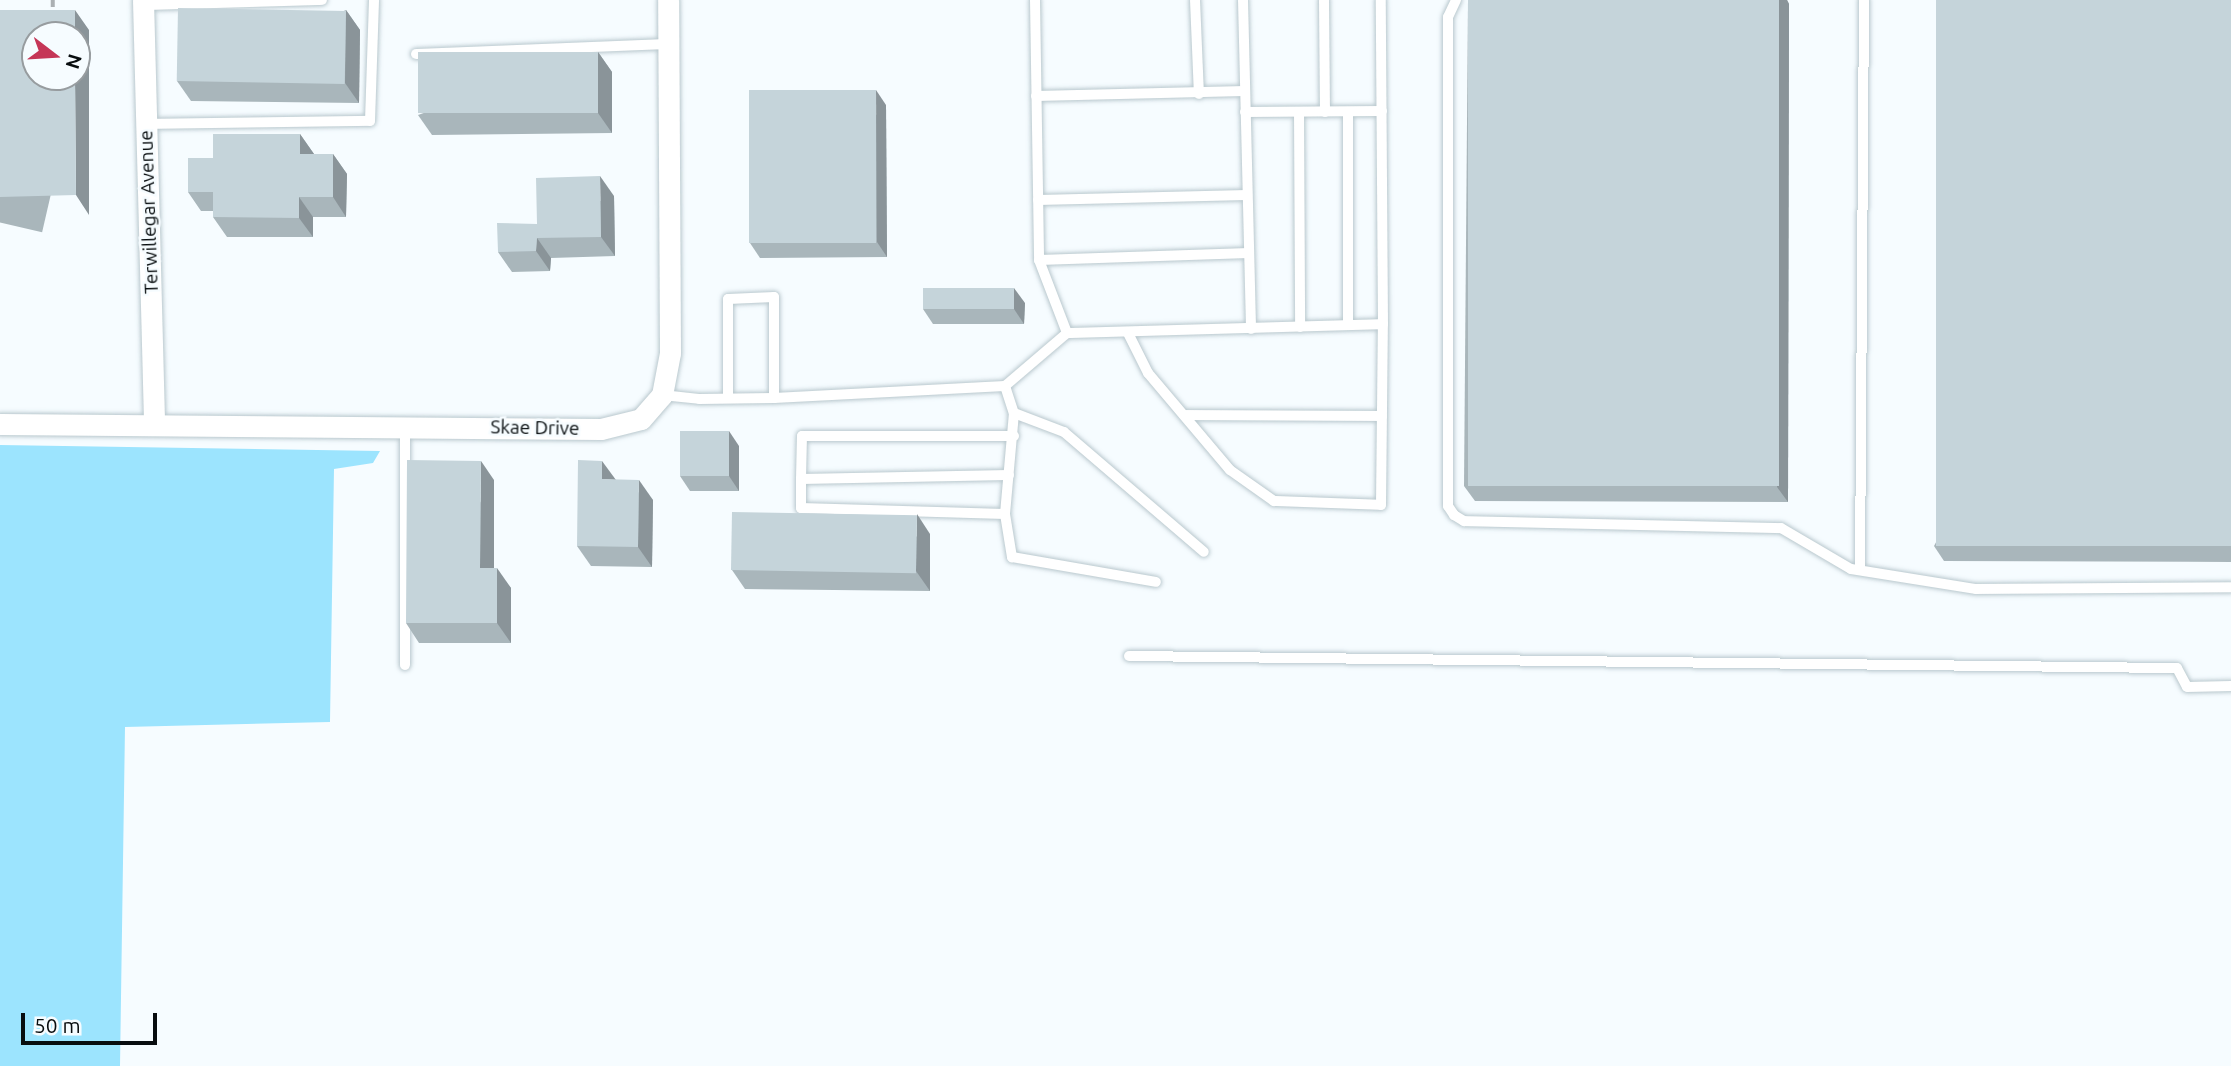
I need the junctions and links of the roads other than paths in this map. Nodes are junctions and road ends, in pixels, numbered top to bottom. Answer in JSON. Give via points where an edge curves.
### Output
{"nodes":[{"id":1,"x":322,"y":0,"type":"edge"},
{"id":2,"x":374,"y":0,"type":"edge"},
{"id":3,"x":668,"y":0,"type":"edge"},
{"id":4,"x":1035,"y":0,"type":"edge"},
{"id":5,"x":1195,"y":0,"type":"edge"},
{"id":6,"x":1243,"y":0,"type":"edge"},
{"id":7,"x":1324,"y":0,"type":"edge"},
{"id":8,"x":1381,"y":0,"type":"edge"},
{"id":9,"x":1456,"y":0,"type":"edge"},
{"id":10,"x":1864,"y":0,"type":"edge"},
{"id":11,"x":143,"y":2,"type":"edge"},
{"id":12,"x":668,"y":44,"type":"junction"},
{"id":13,"x":416,"y":54,"type":"edge"},
{"id":14,"x":1245,"y":91,"type":"junction"},
{"id":15,"x":1199,"y":94,"type":"junction"},
{"id":16,"x":1037,"y":96,"type":"junction"},
{"id":17,"x":1382,"y":111,"type":"junction"},
{"id":18,"x":1245,"y":112,"type":"junction"},
{"id":19,"x":1299,"y":112,"type":"junction"},
{"id":20,"x":1325,"y":112,"type":"junction"},
{"id":21,"x":1348,"y":112,"type":"junction"},
{"id":22,"x":146,"y":124,"type":"junction"},
{"id":23,"x":1247,"y":195,"type":"junction"},
{"id":24,"x":1038,"y":200,"type":"junction"},
{"id":25,"x":1249,"y":253,"type":"junction"},
{"id":26,"x":1039,"y":260,"type":"junction"},
{"id":27,"x":1383,"y":324,"type":"junction"},
{"id":28,"x":1348,"y":325,"type":"junction"},
{"id":29,"x":1300,"y":327,"type":"junction"},
{"id":30,"x":1251,"y":329,"type":"junction"},
{"id":31,"x":1067,"y":333,"type":"junction"},
{"id":32,"x":1128,"y":333,"type":"junction"},
{"id":33,"x":1005,"y":386,"type":"junction"},
{"id":34,"x":662,"y":395,"type":"junction"},
{"id":35,"x":728,"y":398,"type":"junction"},
{"id":36,"x":774,"y":398,"type":"junction"},
{"id":37,"x":1014,"y":413,"type":"junction"},
{"id":38,"x":1184,"y":415,"type":"junction"},
{"id":39,"x":1382,"y":416,"type":"junction"},
{"id":40,"x":0,"y":424,"type":"edge"},
{"id":41,"x":154,"y":424,"type":"junction"},
{"id":42,"x":405,"y":427,"type":"junction"},
{"id":43,"x":1014,"y":436,"type":"junction"},
{"id":44,"x":1009,"y":475,"type":"junction"},
{"id":45,"x":801,"y":479,"type":"junction"},
{"id":46,"x":1005,"y":514,"type":"junction"},
{"id":47,"x":1204,"y":552,"type":"dead end"},
{"id":48,"x":1860,"y":570,"type":"junction"},
{"id":49,"x":1156,"y":582,"type":"dead end"},
{"id":50,"x":2231,"y":587,"type":"edge"},
{"id":51,"x":1129,"y":656,"type":"dead end"},
{"id":52,"x":405,"y":665,"type":"dead end"},
{"id":53,"x":2231,"y":686,"type":"edge"}],
"edges":[{"from":1,"to":11,"type":"lane"},
{"from":2,"to":22,"type":"lane","via":[[370,121]]},
{"from":3,"to":12,"type":"street"},
{"from":4,"to":16,"type":"lane"},
{"from":5,"to":15,"type":"lane"},
{"from":6,"to":14,"type":"lane"},
{"from":7,"to":20,"type":"lane"},
{"from":8,"to":17,"type":"lane"},
{"from":9,"to":48,"type":"lane","via":[[1448,17],[1448,506],[1454,515],[1464,521],[1781,528]]},
{"from":10,"to":48,"type":"lane"},
{"from":11,"to":22,"type":"street","name":"Terwillegar Avenue"},
{"from":12,"to":13,"type":"lane"},
{"from":12,"to":34,"type":"street","via":[[670,353]]},
{"from":14,"to":15,"type":"lane"},
{"from":14,"to":18,"type":"lane"},
{"from":15,"to":16,"type":"lane"},
{"from":16,"to":24,"type":"lane"},
{"from":17,"to":21,"type":"lane"},
{"from":17,"to":27,"type":"lane"},
{"from":18,"to":19,"type":"lane"},
{"from":18,"to":23,"type":"lane"},
{"from":19,"to":20,"type":"lane"},
{"from":19,"to":29,"type":"lane"},
{"from":20,"to":21,"type":"lane"},
{"from":21,"to":28,"type":"lane"},
{"from":22,"to":41,"type":"street","name":"Terwillegar Avenue"},
{"from":23,"to":24,"type":"lane"},
{"from":23,"to":25,"type":"lane"},
{"from":24,"to":26,"type":"lane"},
{"from":25,"to":26,"type":"lane"},
{"from":25,"to":30,"type":"lane"},
{"from":26,"to":31,"type":"lane"},
{"from":27,"to":28,"type":"lane"},
{"from":27,"to":39,"type":"lane"},
{"from":28,"to":29,"type":"lane"},
{"from":29,"to":30,"type":"lane"},
{"from":30,"to":32,"type":"lane"},
{"from":31,"to":32,"type":"lane"},
{"from":31,"to":33,"type":"lane"},
{"from":32,"to":38,"type":"lane","via":[[1148,373]]},
{"from":33,"to":36,"type":"lane"},
{"from":33,"to":37,"type":"lane"},
{"from":34,"to":35,"type":"lane"},
{"from":34,"to":42,"type":"street","name":"Skae Drive","via":[[641,419],[623,427]]},
{"from":35,"to":36,"type":"lane"},
{"from":35,"to":36,"type":"lane","via":[[728,299],[774,297]]},
{"from":37,"to":43,"type":"lane"},
{"from":37,"to":47,"type":"lane","via":[[1064,432]]},
{"from":38,"to":39,"type":"lane"},
{"from":38,"to":39,"type":"lane","via":[[1230,470],[1274,501],[1381,505]]},
{"from":40,"to":41,"type":"street","name":"Skae Drive"},
{"from":41,"to":42,"type":"street","name":"Skae Drive"},
{"from":42,"to":52,"type":"lane"},
{"from":43,"to":44,"type":"lane"},
{"from":43,"to":45,"type":"lane","via":[[802,436]]},
{"from":44,"to":45,"type":"lane"},
{"from":44,"to":46,"type":"lane"},
{"from":45,"to":46,"type":"lane","via":[[801,508]]},
{"from":46,"to":49,"type":"lane","via":[[1012,557]]},
{"from":48,"to":50,"type":"lane","via":[[1976,589]]},
{"from":51,"to":53,"type":"lane","via":[[2177,668],[2187,687]]}]}
